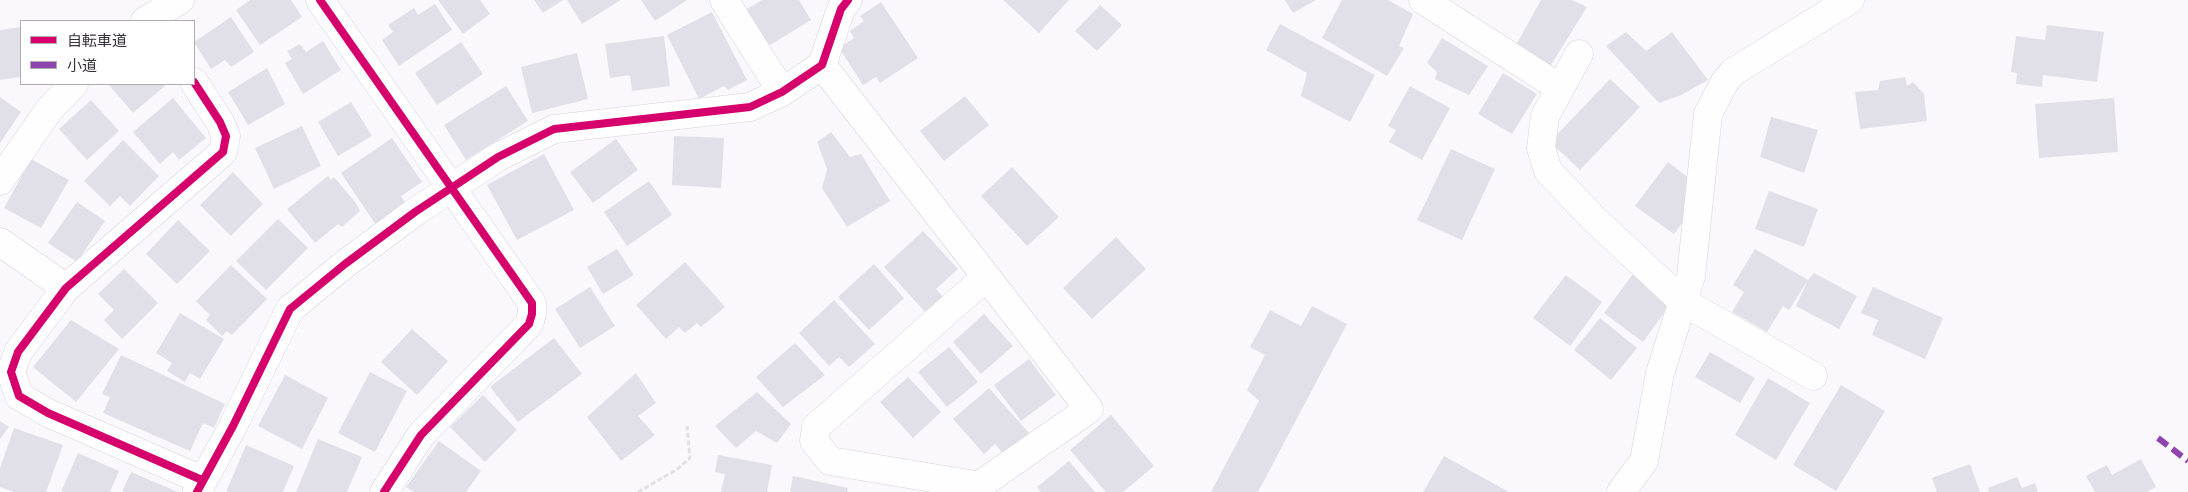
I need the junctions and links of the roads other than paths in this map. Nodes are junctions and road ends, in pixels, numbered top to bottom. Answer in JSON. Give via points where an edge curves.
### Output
{"nodes":[{"id":1,"x":180,"y":0,"type":"edge"},
{"id":2,"x":320,"y":0,"type":"edge"},
{"id":3,"x":724,"y":0,"type":"edge"},
{"id":4,"x":848,"y":0,"type":"edge"},
{"id":5,"x":1423,"y":0,"type":"edge"},
{"id":6,"x":1850,"y":0,"type":"edge"},
{"id":7,"x":150,"y":20,"type":"edge"},
{"id":8,"x":1579,"y":54,"type":"dead end"},
{"id":9,"x":822,"y":65,"type":"junction"},
{"id":10,"x":195,"y":84,"type":"edge"},
{"id":11,"x":73,"y":85,"type":"edge"},
{"id":12,"x":1560,"y":88,"type":"junction"},
{"id":13,"x":782,"y":92,"type":"junction"},
{"id":14,"x":0,"y":181,"type":"edge"},
{"id":15,"x":452,"y":188,"type":"junction"},
{"id":16,"x":0,"y":242,"type":"edge"},
{"id":17,"x":986,"y":277,"type":"junction"},
{"id":18,"x":66,"y":288,"type":"junction"},
{"id":19,"x":1682,"y":301,"type":"junction"},
{"id":20,"x":1813,"y":376,"type":"dead end"},
{"id":21,"x":200,"y":486,"type":"edge"},
{"id":22,"x":975,"y":489,"type":"edge"},
{"id":23,"x":384,"y":492,"type":"edge"},
{"id":24,"x":1621,"y":492,"type":"edge"}],
"edges":[{"from":1,"to":7,"type":"street"},
{"from":2,"to":15,"type":"street"},
{"from":3,"to":13,"type":"street"},
{"from":4,"to":9,"type":"street","via":[[841,9]]},
{"from":5,"to":12,"type":"street"},
{"from":6,"to":19,"type":"street","via":[[1733,72],[1716,96],[1708,114],[1691,276]]},
{"from":8,"to":12,"type":"street"},
{"from":9,"to":13,"type":"street"},
{"from":9,"to":17,"type":"street"},
{"from":10,"to":18,"type":"street","via":[[226,136],[223,152]]},
{"from":11,"to":14,"type":"street","via":[[49,110]]},
{"from":12,"to":19,"type":"street","via":[[1545,116],[1541,148],[1548,171]]},
{"from":13,"to":15,"type":"street","via":[[750,107],[554,129],[498,157]]},
{"from":15,"to":21,"type":"street","via":[[415,212],[290,309]]},
{"from":15,"to":23,"type":"street","via":[[532,303],[532,314],[529,324],[421,436]]},
{"from":16,"to":18,"type":"street"},
{"from":17,"to":22,"type":"street","via":[[1089,409]]},
{"from":17,"to":22,"type":"street","via":[[816,428],[814,441],[830,461]]},
{"from":18,"to":21,"type":"street","via":[[18,352],[11,372],[19,396]]},
{"from":19,"to":20,"type":"street"},
{"from":19,"to":24,"type":"street","via":[[1660,373],[1644,461]]}]}
